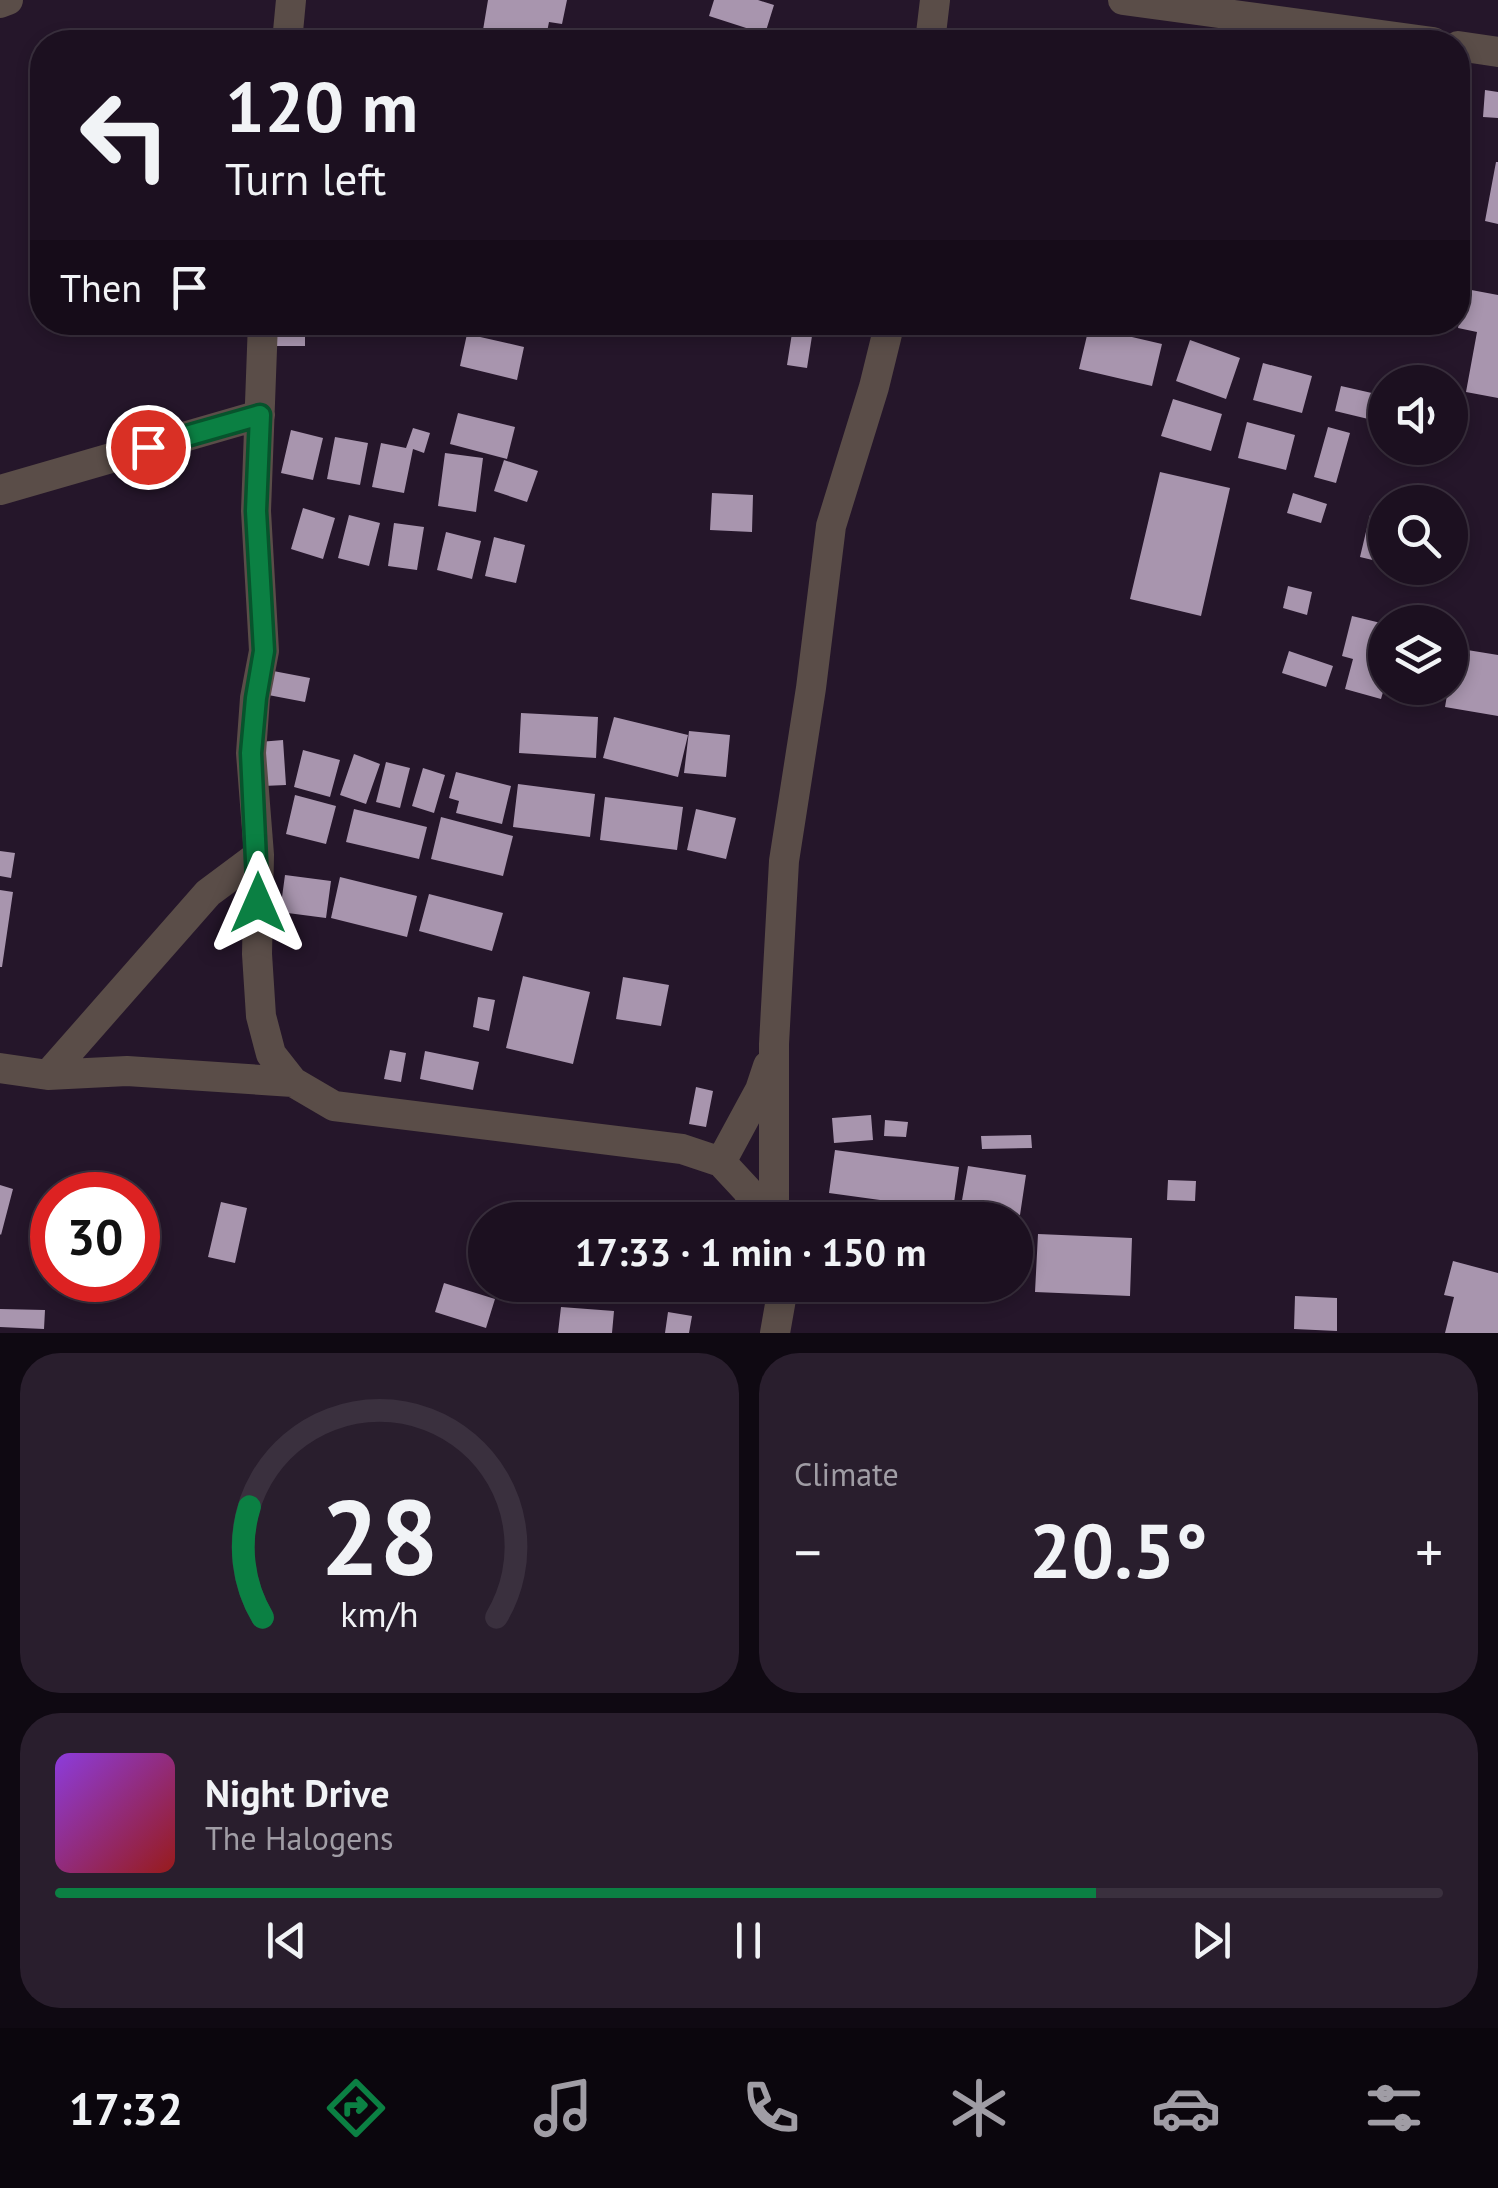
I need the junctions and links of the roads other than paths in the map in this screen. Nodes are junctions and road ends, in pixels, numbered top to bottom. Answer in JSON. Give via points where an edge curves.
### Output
{"nodes":[{"id":1,"x":8,"y":0,"type":"edge"},
{"id":2,"x":291,"y":0,"type":"edge"},
{"id":3,"x":934,"y":0,"type":"edge"},
{"id":4,"x":1123,"y":0,"type":"edge"},
{"id":5,"x":0,"y":2,"type":"edge"},
{"id":6,"x":288,"y":30,"type":"edge"},
{"id":7,"x":931,"y":30,"type":"edge"},
{"id":8,"x":1344,"y":30,"type":"edge"},
{"id":9,"x":1470,"y":48,"type":"edge"},
{"id":10,"x":1498,"y":52,"type":"edge"},
{"id":11,"x":263,"y":335,"type":"edge"},
{"id":12,"x":887,"y":335,"type":"edge"},
{"id":13,"x":260,"y":415,"type":"junction"},
{"id":14,"x":0,"y":490,"type":"edge"},
{"id":15,"x":258,"y":856,"type":"junction"},
{"id":16,"x":774,"y":1044,"type":"junction"},
{"id":17,"x":0,"y":1068,"type":"edge"},
{"id":18,"x":48,"y":1075,"type":"junction"},
{"id":19,"x":293,"y":1082,"type":"junction"},
{"id":20,"x":721,"y":1162,"type":"junction"},
{"id":21,"x":754,"y":1202,"type":"edge"},
{"id":22,"x":774,"y":1202,"type":"edge"},
{"id":23,"x":781,"y":1302,"type":"edge"},
{"id":24,"x":776,"y":1333,"type":"edge"}],
"edges":[{"from":1,"to":5,"type":"street"},
{"from":2,"to":6,"type":"street"},
{"from":3,"to":7,"type":"street"},
{"from":4,"to":8,"type":"street"},
{"from":9,"to":10,"type":"street"},
{"from":11,"to":13,"type":"street"},
{"from":12,"to":16,"type":"street","via":[[831,526],[784,861]]},
{"from":13,"to":14,"type":"street"},
{"from":13,"to":15,"type":"street","via":[[256,511],[264,651],[251,753]]},
{"from":15,"to":18,"type":"street","via":[[208,893]]},
{"from":15,"to":19,"type":"street","via":[[261,1016],[271,1054]]},
{"from":16,"to":20,"type":"street","via":[[760,1090]]},
{"from":16,"to":22,"type":"street"},
{"from":17,"to":18,"type":"street"},
{"from":18,"to":19,"type":"street","via":[[127,1070]]},
{"from":19,"to":20,"type":"street","via":[[334,1106],[682,1149]]},
{"from":20,"to":21,"type":"street"},
{"from":23,"to":24,"type":"street"}]}
